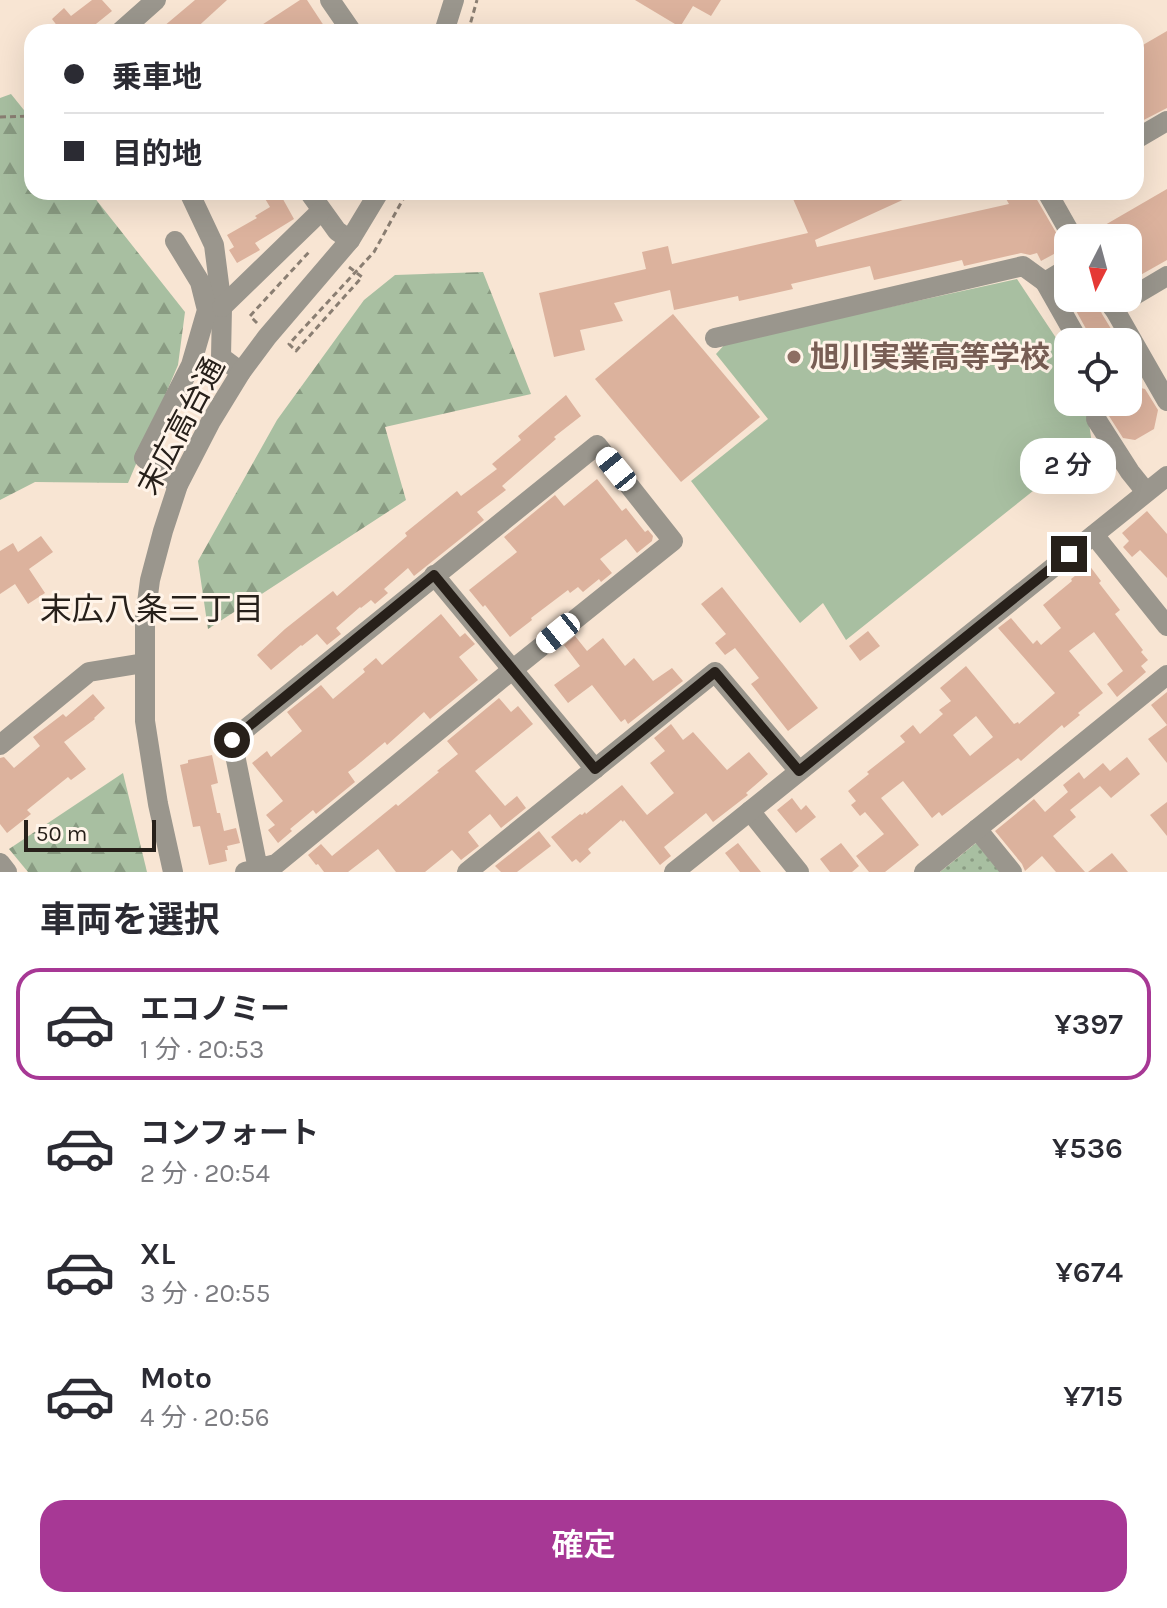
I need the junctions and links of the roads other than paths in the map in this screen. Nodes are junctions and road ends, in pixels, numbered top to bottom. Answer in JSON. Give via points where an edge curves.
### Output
{"nodes":[{"id":1,"x":156,"y":0,"type":"edge"},
{"id":2,"x":330,"y":0,"type":"edge"},
{"id":3,"x":454,"y":0,"type":"edge"},
{"id":4,"x":129,"y":24,"type":"edge"},
{"id":5,"x":346,"y":24,"type":"edge"},
{"id":6,"x":446,"y":24,"type":"edge"},
{"id":7,"x":1167,"y":121,"type":"edge"},
{"id":8,"x":1144,"y":134,"type":"edge"},
{"id":9,"x":193,"y":200,"type":"edge"},
{"id":10,"x":314,"y":200,"type":"edge"},
{"id":11,"x":374,"y":200,"type":"edge"},
{"id":12,"x":1052,"y":200,"type":"edge"},
{"id":13,"x":321,"y":211,"type":"junction"},
{"id":14,"x":1065,"y":224,"type":"edge"},
{"id":15,"x":350,"y":240,"type":"junction"},
{"id":16,"x":175,"y":241,"type":"dead end"},
{"id":17,"x":1167,"y":276,"type":"edge"},
{"id":18,"x":1054,"y":277,"type":"edge"},
{"id":19,"x":1045,"y":282,"type":"junction"},
{"id":20,"x":1142,"y":288,"type":"edge"},
{"id":21,"x":222,"y":307,"type":"junction"},
{"id":22,"x":1115,"y":312,"type":"edge"},
{"id":23,"x":1071,"y":328,"type":"edge"},
{"id":24,"x":715,"y":338,"type":"dead end"},
{"id":25,"x":241,"y":372,"type":"junction"},
{"id":26,"x":1167,"y":401,"type":"edge"},
{"id":27,"x":1096,"y":416,"type":"edge"},
{"id":28,"x":1167,"y":476,"type":"edge"},
{"id":29,"x":178,"y":485,"type":"junction"},
{"id":30,"x":1146,"y":492,"type":"junction"},
{"id":31,"x":1094,"y":535,"type":"junction"},
{"id":32,"x":434,"y":575,"type":"junction"},
{"id":33,"x":1167,"y":626,"type":"edge"},
{"id":34,"x":144,"y":663,"type":"junction"},
{"id":35,"x":512,"y":670,"type":"junction"},
{"id":36,"x":1167,"y":675,"type":"edge"},
{"id":37,"x":0,"y":745,"type":"edge"},
{"id":38,"x":595,"y":769,"type":"junction"},
{"id":39,"x":799,"y":771,"type":"junction"},
{"id":40,"x":750,"y":811,"type":"junction"},
{"id":41,"x":977,"y":829,"type":"junction"},
{"id":42,"x":0,"y":863,"type":"edge"},
{"id":43,"x":252,"y":871,"type":"edge"},
{"id":44,"x":7,"y":872,"type":"edge"},
{"id":45,"x":173,"y":872,"type":"edge"},
{"id":46,"x":467,"y":872,"type":"edge"},
{"id":47,"x":674,"y":872,"type":"edge"},
{"id":48,"x":799,"y":872,"type":"edge"},
{"id":49,"x":924,"y":872,"type":"edge"},
{"id":50,"x":1012,"y":872,"type":"edge"}],
"edges":[{"from":1,"to":4,"type":"street"},
{"from":2,"to":5,"type":"street"},
{"from":3,"to":6,"type":"street"},
{"from":7,"to":8,"type":"street"},
{"from":9,"to":21,"type":"street","via":[[214,245]]},
{"from":10,"to":13,"type":"street"},
{"from":11,"to":15,"type":"street","name":"末広高台通"},
{"from":12,"to":14,"type":"street"},
{"from":13,"to":15,"type":"street"},
{"from":13,"to":21,"type":"street"},
{"from":15,"to":25,"type":"street","name":"末広高台通"},
{"from":16,"to":29,"type":"street","via":[[200,282],[207,310],[191,365],[144,458]]},
{"from":17,"to":20,"type":"street"},
{"from":18,"to":19,"type":"street"},
{"from":19,"to":23,"type":"street"},
{"from":19,"to":24,"type":"street","via":[[1023,266]]},
{"from":21,"to":25,"type":"street","via":[[221,357]]},
{"from":22,"to":26,"type":"street"},
{"from":25,"to":29,"type":"street","name":"末広高台通"},
{"from":27,"to":30,"type":"street"},
{"from":28,"to":30,"type":"street"},
{"from":29,"to":34,"type":"street","name":"末広高台通","via":[[150,580]]},
{"from":30,"to":31,"type":"street"},
{"from":31,"to":33,"type":"street"},
{"from":31,"to":39,"type":"street"},
{"from":32,"to":35,"type":"street"},
{"from":32,"to":35,"type":"street","via":[[597,445],[673,541]]},
{"from":32,"to":43,"type":"street","via":[[232,740]]},
{"from":34,"to":37,"type":"street","via":[[89,672]]},
{"from":34,"to":45,"type":"street","name":"末広高台通","via":[[145,721]]},
{"from":35,"to":38,"type":"street"},
{"from":35,"to":43,"type":"street","via":[[276,864]]},
{"from":36,"to":41,"type":"street"},
{"from":38,"to":39,"type":"street","via":[[715,672]]},
{"from":38,"to":46,"type":"street"},
{"from":39,"to":40,"type":"street"},
{"from":40,"to":47,"type":"street"},
{"from":40,"to":48,"type":"street"},
{"from":41,"to":49,"type":"street"},
{"from":41,"to":50,"type":"street"},
{"from":42,"to":44,"type":"street"}]}
